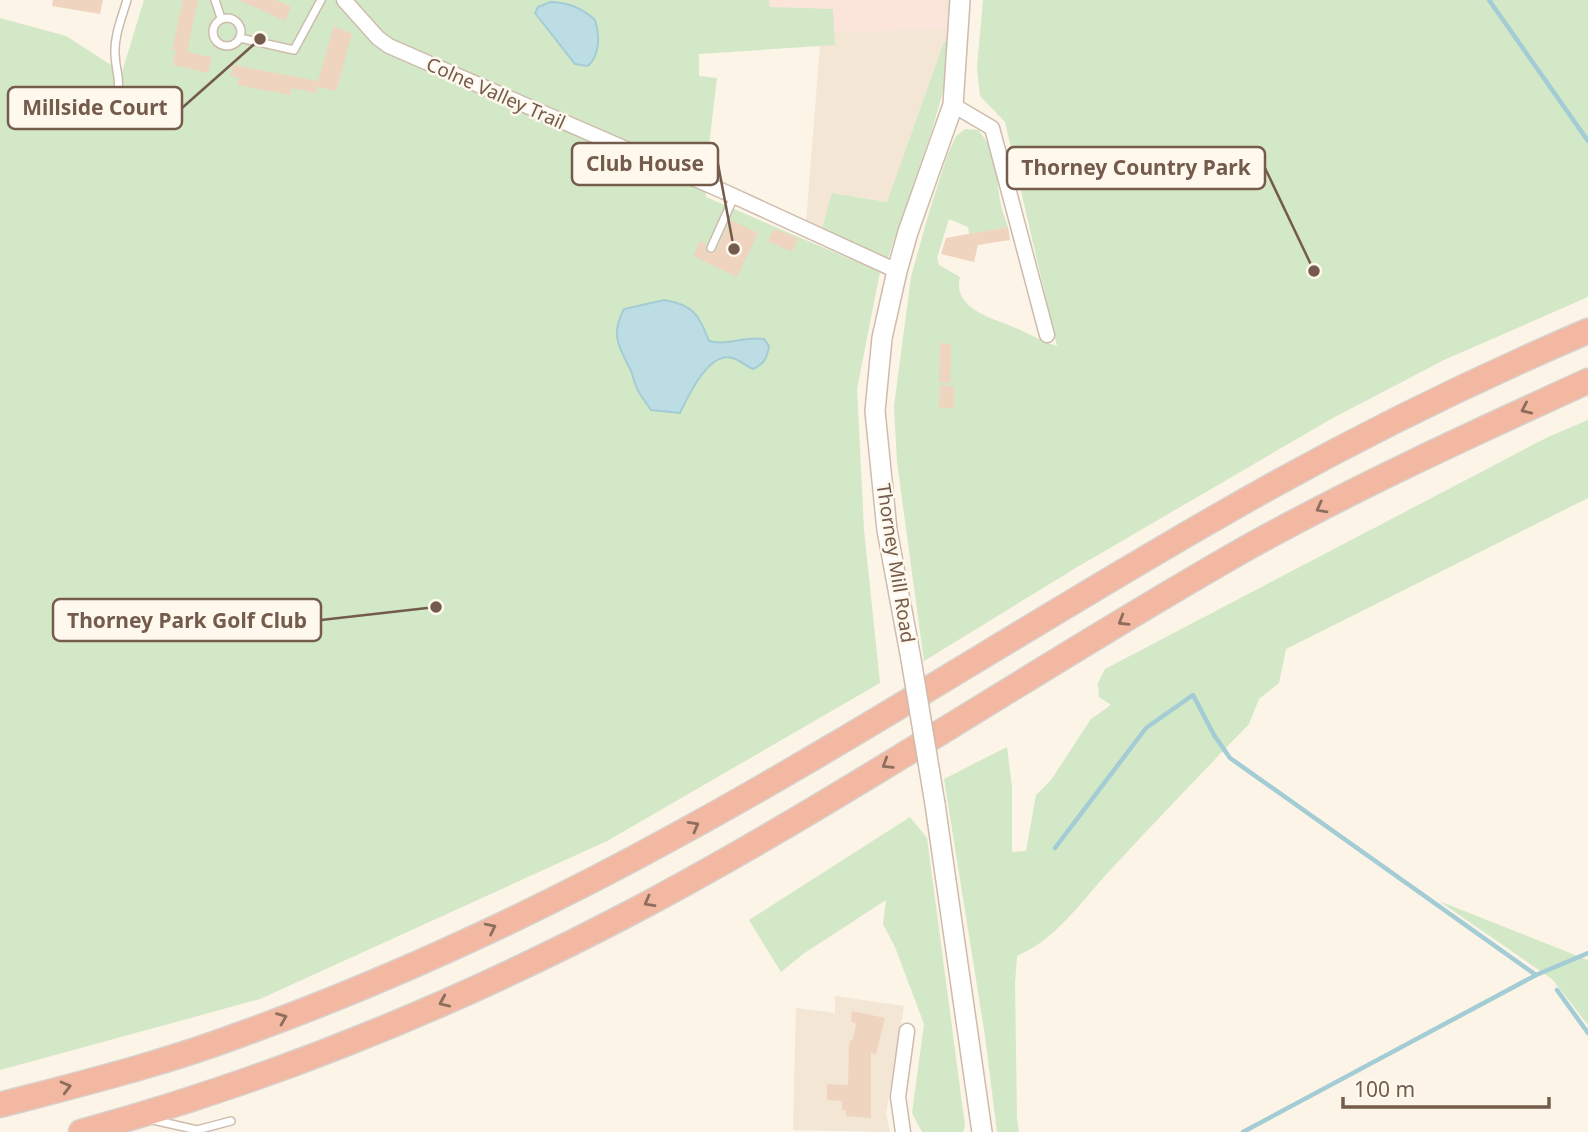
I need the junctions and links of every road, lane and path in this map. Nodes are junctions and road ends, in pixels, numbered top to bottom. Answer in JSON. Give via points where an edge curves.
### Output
{"nodes":[{"id":1,"x":127,"y":0,"type":"edge"},
{"id":2,"x":215,"y":0,"type":"edge"},
{"id":3,"x":321,"y":0,"type":"edge"},
{"id":4,"x":344,"y":0,"type":"edge"},
{"id":5,"x":960,"y":0,"type":"edge"},
{"id":6,"x":221,"y":18,"type":"junction"},
{"id":7,"x":240,"y":38,"type":"junction"},
{"id":8,"x":953,"y":105,"type":"junction"},
{"id":9,"x":110,"y":107,"type":"dead end"},
{"id":10,"x":734,"y":197,"type":"junction"},
{"id":11,"x":711,"y":248,"type":"dead end"},
{"id":12,"x":895,"y":270,"type":"junction"},
{"id":13,"x":1588,"y":331,"type":"edge"},
{"id":14,"x":1047,"y":335,"type":"dead end"},
{"id":15,"x":1588,"y":381,"type":"edge"},
{"id":16,"x":907,"y":1031,"type":"dead end"},
{"id":17,"x":0,"y":1105,"type":"edge"},
{"id":18,"x":137,"y":1117,"type":"junction"},
{"id":19,"x":231,"y":1121,"type":"dead end"},
{"id":20,"x":81,"y":1132,"type":"edge"},
{"id":21,"x":903,"y":1132,"type":"edge"},
{"id":22,"x":982,"y":1132,"type":"edge"}],
"edges":[{"from":1,"to":9,"type":"lane","via":[[116,45],[118,93]]},
{"from":2,"to":6,"type":"lane"},
{"from":3,"to":7,"type":"lane","via":[[294,50]]},
{"from":4,"to":10,"type":"street","name":"Colne Valley Trail","via":[[389,46]]},
{"from":5,"to":8,"type":"street","name":"Thorney Mill Road"},
{"from":6,"to":7,"type":"lane","via":[[239,24]]},
{"from":6,"to":7,"type":"lane","via":[[213,28],[215,41],[228,46]]},
{"from":8,"to":12,"type":"street","name":"Thorney Mill Road"},
{"from":8,"to":14,"type":"street","via":[[992,128]]},
{"from":10,"to":11,"type":"lane"},
{"from":10,"to":12,"type":"street","name":"Colne Valley Trail"},
{"from":12,"to":22,"type":"street","name":"Thorney Mill Road","bridge":true,"via":[[875,411],[887,530],[935,804]]},
{"from":17,"to":13,"type":"highway","one_way":true,"via":[[238,1036],[393,974],[596,878],[763,787],[1225,512],[1482,377]]},
{"from":15,"to":18,"type":"highway","one_way":true,"via":[[1282,529],[776,832],[631,912],[389,1026]]},
{"from":16,"to":21,"type":"street","via":[[898,1097]]},
{"from":18,"to":19,"type":"lane","via":[[197,1130]]},
{"from":18,"to":20,"type":"highway"}]}
